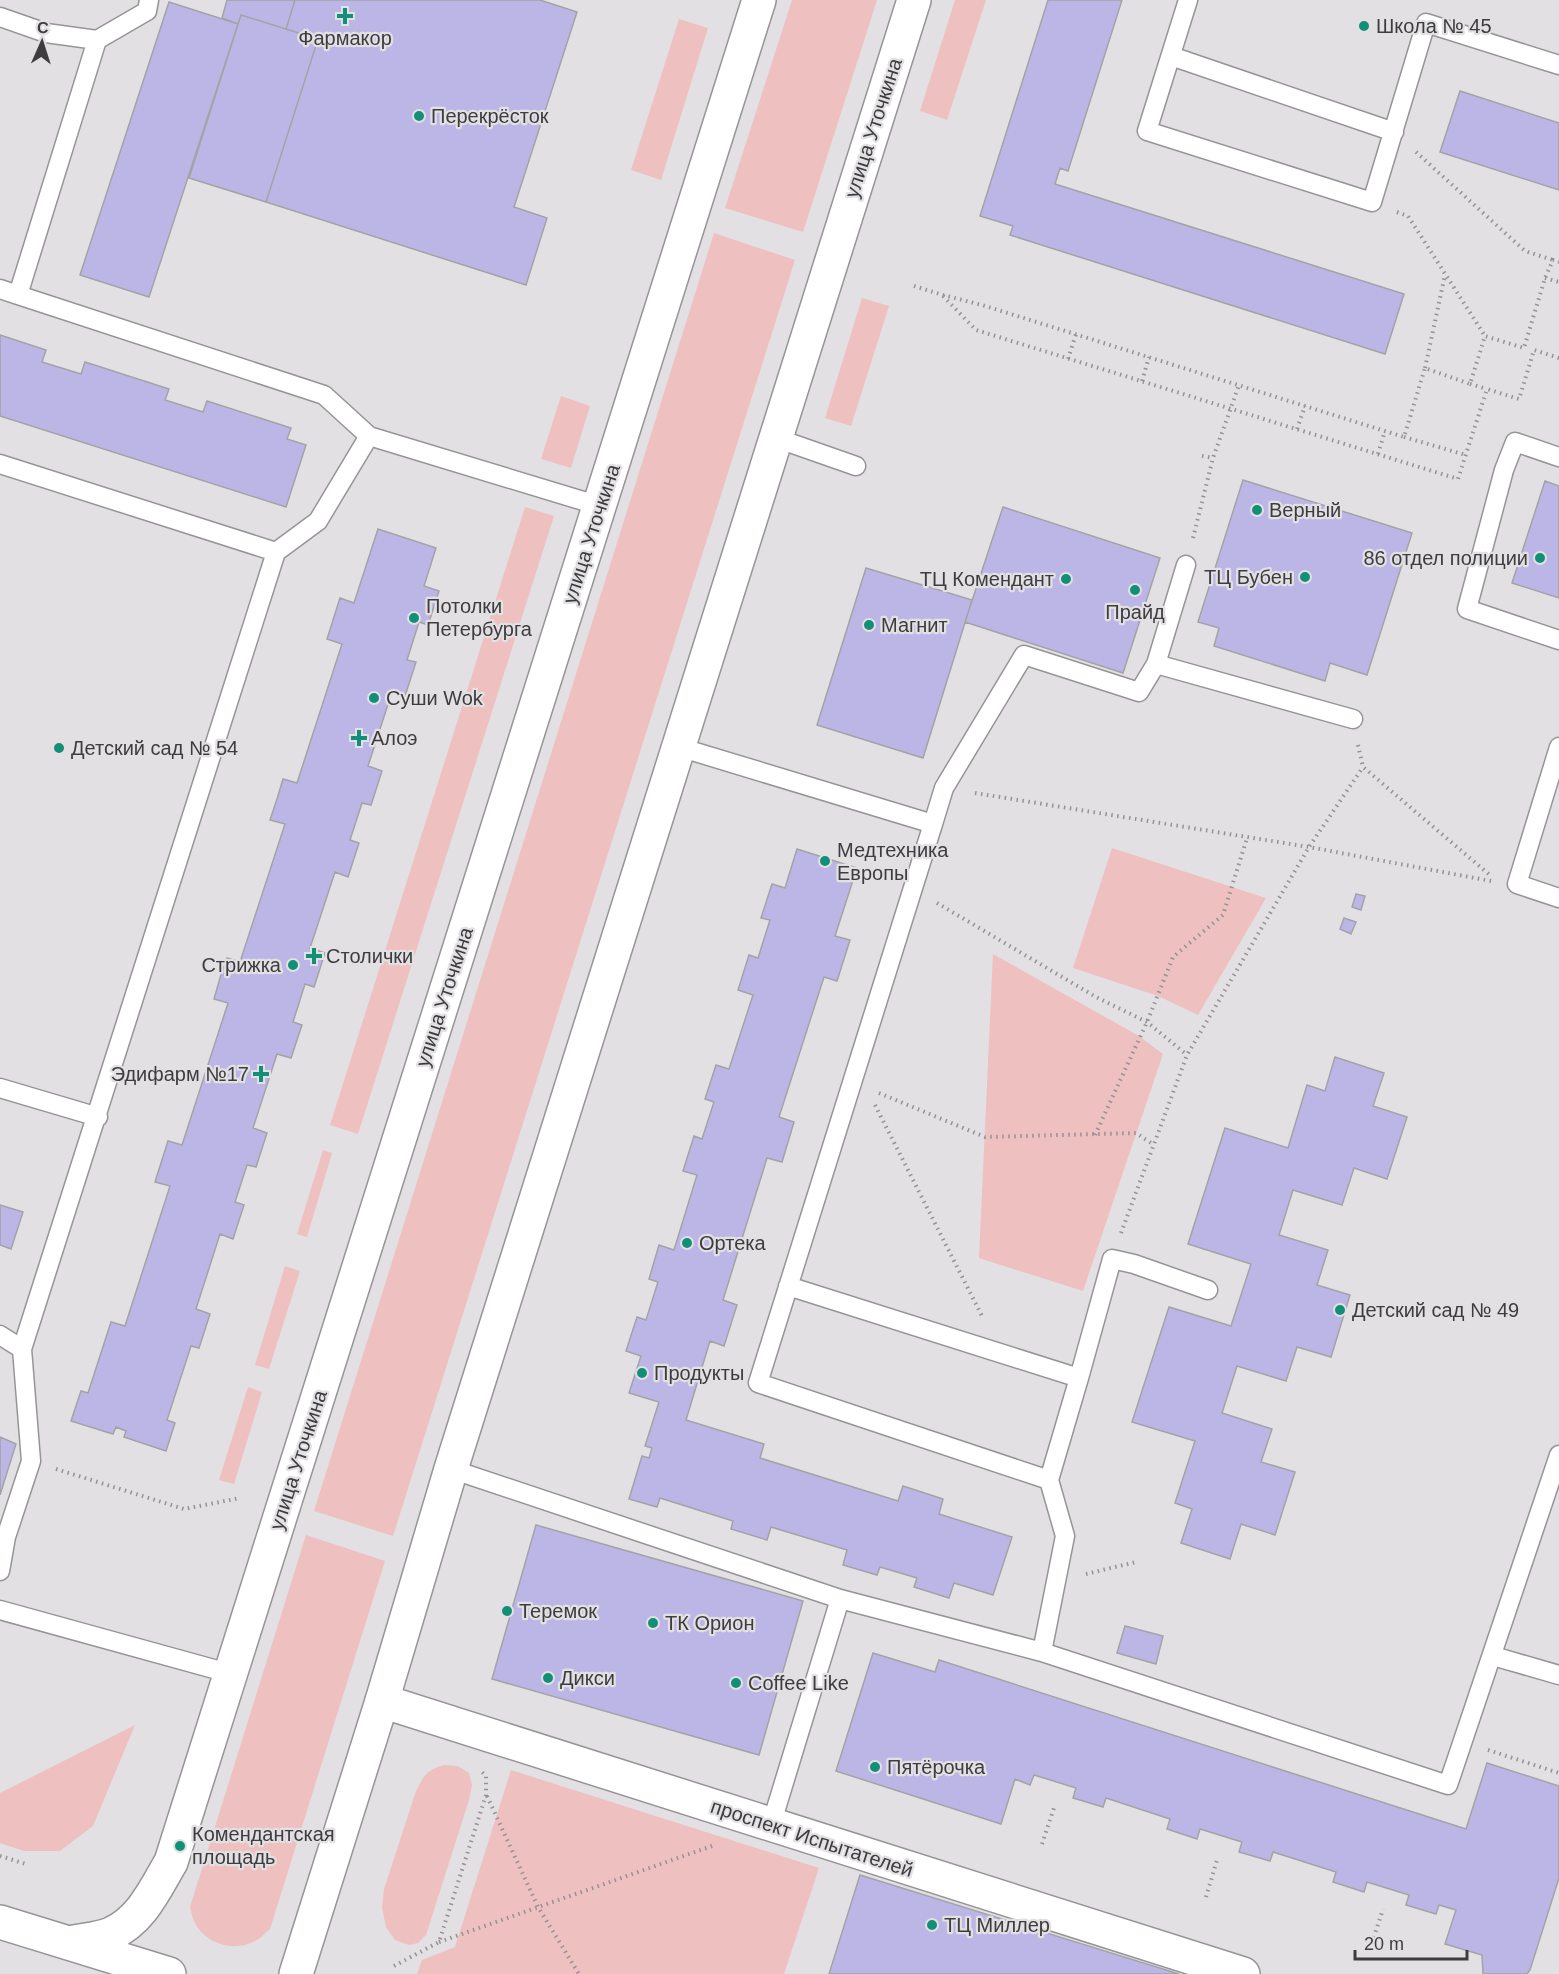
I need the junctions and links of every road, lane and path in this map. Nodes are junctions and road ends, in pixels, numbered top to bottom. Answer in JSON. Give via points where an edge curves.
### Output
{"nodes":[{"id":1,"x":149,"y":0,"type":"edge"},
{"id":2,"x":914,"y":0,"type":"edge"},
{"id":3,"x":1188,"y":0,"type":"edge"},
{"id":4,"x":757,"y":1,"type":"edge"},
{"id":5,"x":0,"y":17,"type":"edge"},
{"id":6,"x":97,"y":40,"type":"junction"},
{"id":7,"x":1171,"y":56,"type":"junction"},
{"id":8,"x":1559,"y":65,"type":"edge"},
{"id":9,"x":1394,"y":132,"type":"junction"},
{"id":10,"x":1372,"y":202,"type":"junction"},
{"id":11,"x":1553,"y":260,"type":"junction"},
{"id":12,"x":1559,"y":262,"type":"edge"},
{"id":13,"x":1445,"y":274,"type":"junction"},
{"id":14,"x":1545,"y":278,"type":"junction"},
{"id":15,"x":1559,"y":282,"type":"edge"},
{"id":16,"x":914,"y":286,"type":"dead end"},
{"id":17,"x":0,"y":289,"type":"edge"},
{"id":18,"x":18,"y":295,"type":"junction"},
{"id":19,"x":943,"y":295,"type":"junction"},
{"id":20,"x":1076,"y":334,"type":"junction"},
{"id":21,"x":1485,"y":336,"type":"junction"},
{"id":22,"x":1524,"y":348,"type":"junction"},
{"id":23,"x":1534,"y":350,"type":"junction"},
{"id":24,"x":1149,"y":357,"type":"junction"},
{"id":25,"x":1559,"y":358,"type":"edge"},
{"id":26,"x":1068,"y":359,"type":"junction"},
{"id":27,"x":1425,"y":368,"type":"junction"},
{"id":28,"x":1142,"y":381,"type":"junction"},
{"id":29,"x":1470,"y":384,"type":"junction"},
{"id":30,"x":1239,"y":385,"type":"junction"},
{"id":31,"x":1486,"y":389,"type":"junction"},
{"id":32,"x":1305,"y":406,"type":"junction"},
{"id":33,"x":1232,"y":409,"type":"junction"},
{"id":34,"x":1297,"y":429,"type":"junction"},
{"id":35,"x":1385,"y":431,"type":"junction"},
{"id":36,"x":369,"y":436,"type":"junction"},
{"id":37,"x":1404,"y":437,"type":"junction"},
{"id":38,"x":776,"y":438,"type":"junction"},
{"id":39,"x":1378,"y":454,"type":"junction"},
{"id":40,"x":1466,"y":455,"type":"junction"},
{"id":41,"x":1202,"y":456,"type":"dead end"},
{"id":42,"x":1559,"y":457,"type":"edge"},
{"id":43,"x":1213,"y":458,"type":"junction"},
{"id":44,"x":0,"y":464,"type":"edge"},
{"id":45,"x":856,"y":466,"type":"dead end"},
{"id":46,"x":600,"y":506,"type":"junction"},
{"id":47,"x":276,"y":552,"type":"junction"},
{"id":48,"x":1186,"y":565,"type":"joint"},
{"id":49,"x":1559,"y":640,"type":"edge"},
{"id":50,"x":1156,"y":664,"type":"junction"},
{"id":51,"x":1353,"y":719,"type":"joint"},
{"id":52,"x":679,"y":747,"type":"junction"},
{"id":53,"x":1559,"y":747,"type":"edge"},
{"id":54,"x":1363,"y":767,"type":"junction"},
{"id":55,"x":944,"y":788,"type":"junction"},
{"id":56,"x":933,"y":824,"type":"junction"},
{"id":57,"x":1247,"y":837,"type":"junction"},
{"id":58,"x":1309,"y":847,"type":"junction"},
{"id":59,"x":913,"y":889,"type":"junction"},
{"id":60,"x":1559,"y":897,"type":"edge"},
{"id":61,"x":1147,"y":1022,"type":"junction"},
{"id":62,"x":1187,"y":1055,"type":"junction"},
{"id":63,"x":859,"y":1085,"type":"junction"},
{"id":64,"x":0,"y":1088,"type":"edge"},
{"id":65,"x":98,"y":1117,"type":"junction"},
{"id":66,"x":1095,"y":1135,"type":"junction"},
{"id":67,"x":1154,"y":1145,"type":"junction"},
{"id":68,"x":1112,"y":1259,"type":"junction"},
{"id":69,"x":788,"y":1286,"type":"junction"},
{"id":70,"x":1208,"y":1290,"type":"dead end"},
{"id":71,"x":0,"y":1335,"type":"edge"},
{"id":72,"x":22,"y":1349,"type":"junction"},
{"id":73,"x":1001,"y":1353,"type":"junction"},
{"id":74,"x":1079,"y":1378,"type":"junction"},
{"id":75,"x":1559,"y":1455,"type":"edge"},
{"id":76,"x":31,"y":1461,"type":"junction"},
{"id":77,"x":452,"y":1469,"type":"junction"},
{"id":78,"x":1049,"y":1480,"type":"junction"},
{"id":79,"x":240,"y":1498,"type":"dead end"},
{"id":80,"x":1136,"y":1562,"type":"dead end"},
{"id":81,"x":0,"y":1571,"type":"edge"},
{"id":82,"x":1056,"y":1580,"type":"junction"},
{"id":83,"x":840,"y":1599,"type":"junction"},
{"id":84,"x":0,"y":1610,"type":"edge"},
{"id":85,"x":1041,"y":1652,"type":"junction"},
{"id":86,"x":1493,"y":1656,"type":"junction"},
{"id":87,"x":232,"y":1674,"type":"junction"},
{"id":88,"x":1559,"y":1675,"type":"edge"},
{"id":89,"x":382,"y":1701,"type":"junction"},
{"id":90,"x":1463,"y":1742,"type":"junction"},
{"id":91,"x":481,"y":1770,"type":"dead end"},
{"id":92,"x":1559,"y":1773,"type":"edge"},
{"id":93,"x":486,"y":1795,"type":"junction"},
{"id":94,"x":1055,"y":1805,"type":"dead end"},
{"id":95,"x":771,"y":1825,"type":"junction"},
{"id":96,"x":716,"y":1844,"type":"dead end"},
{"id":97,"x":1042,"y":1844,"type":"dead end"},
{"id":98,"x":0,"y":1856,"type":"edge"},
{"id":99,"x":1218,"y":1857,"type":"dead end"},
{"id":100,"x":26,"y":1864,"type":"dead end"},
{"id":101,"x":1206,"y":1897,"type":"dead end"},
{"id":102,"x":538,"y":1907,"type":"junction"},
{"id":103,"x":1383,"y":1909,"type":"dead end"},
{"id":104,"x":0,"y":1922,"type":"edge"},
{"id":105,"x":439,"y":1942,"type":"junction"},
{"id":106,"x":70,"y":1943,"type":"junction"},
{"id":107,"x":1370,"y":1949,"type":"dead end"},
{"id":108,"x":394,"y":1966,"type":"dead end"},
{"id":109,"x":111,"y":1974,"type":"edge"},
{"id":110,"x":169,"y":1974,"type":"edge"},
{"id":111,"x":296,"y":1974,"type":"edge"},
{"id":112,"x":579,"y":1974,"type":"edge"},
{"id":113,"x":1243,"y":1974,"type":"edge"}],
"edges":[{"from":1,"to":6,"type":"lane","via":[[147,11]]},
{"from":2,"to":38,"type":"street","name":"улица Уточкина"},
{"from":3,"to":7,"type":"lane"},
{"from":4,"to":46,"type":"street","name":"улица Уточкина"},
{"from":5,"to":6,"type":"lane","via":[[46,33]]},
{"from":6,"to":18,"type":"lane"},
{"from":7,"to":9,"type":"lane"},
{"from":7,"to":10,"type":"lane","via":[[1147,131]]},
{"from":8,"to":9,"type":"lane","via":[[1426,23]]},
{"from":9,"to":10,"type":"lane"},
{"from":9,"to":11,"type":"path","via":[[1525,251]]},
{"from":10,"to":13,"type":"path","via":[[1408,216]]},
{"from":11,"to":12,"type":"path"},
{"from":11,"to":14,"type":"path"},
{"from":13,"to":21,"type":"path"},
{"from":13,"to":27,"type":"path"},
{"from":14,"to":15,"type":"path"},
{"from":14,"to":22,"type":"path"},
{"from":16,"to":19,"type":"path"},
{"from":17,"to":18,"type":"lane"},
{"from":18,"to":36,"type":"lane","via":[[324,395]]},
{"from":19,"to":20,"type":"path"},
{"from":19,"to":26,"type":"path","via":[[976,330]]},
{"from":20,"to":24,"type":"path"},
{"from":20,"to":26,"type":"path"},
{"from":21,"to":22,"type":"path"},
{"from":21,"to":29,"type":"path"},
{"from":22,"to":23,"type":"path"},
{"from":23,"to":25,"type":"path"},
{"from":23,"to":31,"type":"path","via":[[1519,399]]},
{"from":24,"to":28,"type":"path"},
{"from":24,"to":30,"type":"path"},
{"from":26,"to":28,"type":"path"},
{"from":27,"to":29,"type":"path"},
{"from":27,"to":37,"type":"path"},
{"from":28,"to":33,"type":"path"},
{"from":29,"to":31,"type":"path"},
{"from":30,"to":32,"type":"path"},
{"from":30,"to":33,"type":"path"},
{"from":31,"to":40,"type":"path"},
{"from":32,"to":34,"type":"path"},
{"from":32,"to":35,"type":"path"},
{"from":33,"to":34,"type":"path"},
{"from":33,"to":43,"type":"path"},
{"from":34,"to":39,"type":"path"},
{"from":35,"to":37,"type":"path"},
{"from":35,"to":39,"type":"path"},
{"from":36,"to":46,"type":"lane"},
{"from":36,"to":47,"type":"lane","via":[[318,521]]},
{"from":37,"to":40,"type":"path"},
{"from":38,"to":45,"type":"lane"},
{"from":38,"to":52,"type":"street","name":"улица Уточкина"},
{"from":39,"to":40,"type":"path","via":[[1458,479]]},
{"from":41,"to":43,"type":"path"},
{"from":42,"to":49,"type":"lane","via":[[1515,442],[1467,609]]},
{"from":43,"to":48,"type":"path"},
{"from":44,"to":47,"type":"lane"},
{"from":46,"to":87,"type":"street","name":"улица Уточкина"},
{"from":47,"to":65,"type":"lane"},
{"from":48,"to":50,"type":"lane"},
{"from":50,"to":51,"type":"lane"},
{"from":50,"to":55,"type":"lane","via":[[1139,692],[1024,655]]},
{"from":51,"to":54,"type":"path"},
{"from":52,"to":56,"type":"lane"},
{"from":52,"to":77,"type":"street","name":"улица Уточкина"},
{"from":53,"to":60,"type":"lane","via":[[1517,885]]},
{"from":54,"to":58,"type":"path"},
{"from":54,"to":58,"type":"path","via":[[1498,882]]},
{"from":55,"to":56,"type":"lane"},
{"from":55,"to":57,"type":"path"},
{"from":56,"to":59,"type":"lane"},
{"from":57,"to":58,"type":"path"},
{"from":57,"to":61,"type":"path","via":[[1223,915],[1173,957]]},
{"from":58,"to":62,"type":"path"},
{"from":59,"to":61,"type":"path","via":[[1096,997]]},
{"from":59,"to":63,"type":"lane"},
{"from":61,"to":62,"type":"path"},
{"from":61,"to":66,"type":"path"},
{"from":62,"to":67,"type":"path"},
{"from":63,"to":66,"type":"path","via":[[985,1137]]},
{"from":63,"to":69,"type":"lane"},
{"from":63,"to":73,"type":"path"},
{"from":64,"to":65,"type":"lane"},
{"from":65,"to":72,"type":"lane"},
{"from":66,"to":67,"type":"path","via":[[1136,1133]]},
{"from":67,"to":68,"type":"path"},
{"from":68,"to":70,"type":"lane"},
{"from":68,"to":74,"type":"lane"},
{"from":69,"to":73,"type":"lane"},
{"from":69,"to":78,"type":"lane","via":[[758,1383]]},
{"from":71,"to":72,"type":"lane"},
{"from":72,"to":76,"type":"lane"},
{"from":73,"to":74,"type":"lane"},
{"from":74,"to":78,"type":"lane"},
{"from":75,"to":86,"type":"lane"},
{"from":76,"to":79,"type":"path","via":[[184,1509]]},
{"from":76,"to":81,"type":"lane","via":[[6,1537]]},
{"from":77,"to":83,"type":"lane"},
{"from":77,"to":89,"type":"street","name":"улица Уточкина"},
{"from":78,"to":82,"type":"lane","via":[[1065,1536]]},
{"from":80,"to":82,"type":"path"},
{"from":82,"to":85,"type":"lane"},
{"from":83,"to":85,"type":"lane"},
{"from":83,"to":95,"type":"lane"},
{"from":84,"to":87,"type":"lane"},
{"from":85,"to":90,"type":"lane","via":[[1448,1785]]},
{"from":86,"to":88,"type":"lane"},
{"from":86,"to":90,"type":"lane"},
{"from":87,"to":106,"type":"street","name":"улица Уточкина","via":[[171,1862],[150,1898],[134,1920],[110,1935]]},
{"from":89,"to":95,"type":"street","name":"проспект Испытателей"},
{"from":89,"to":111,"type":"street","name":"улица Уточкина"},
{"from":90,"to":92,"type":"path"},
{"from":91,"to":93,"type":"path","via":[[486,1776]]},
{"from":93,"to":102,"type":"path"},
{"from":93,"to":105,"type":"path"},
{"from":94,"to":97,"type":"path"},
{"from":95,"to":113,"type":"street","name":"проспект Испытателей"},
{"from":96,"to":102,"type":"path"},
{"from":98,"to":100,"type":"path"},
{"from":99,"to":101,"type":"path"},
{"from":102,"to":105,"type":"path"},
{"from":102,"to":112,"type":"path"},
{"from":103,"to":107,"type":"path"},
{"from":104,"to":106,"type":"street"},
{"from":105,"to":108,"type":"path"},
{"from":106,"to":109,"type":"street"},
{"from":106,"to":110,"type":"street"}]}
